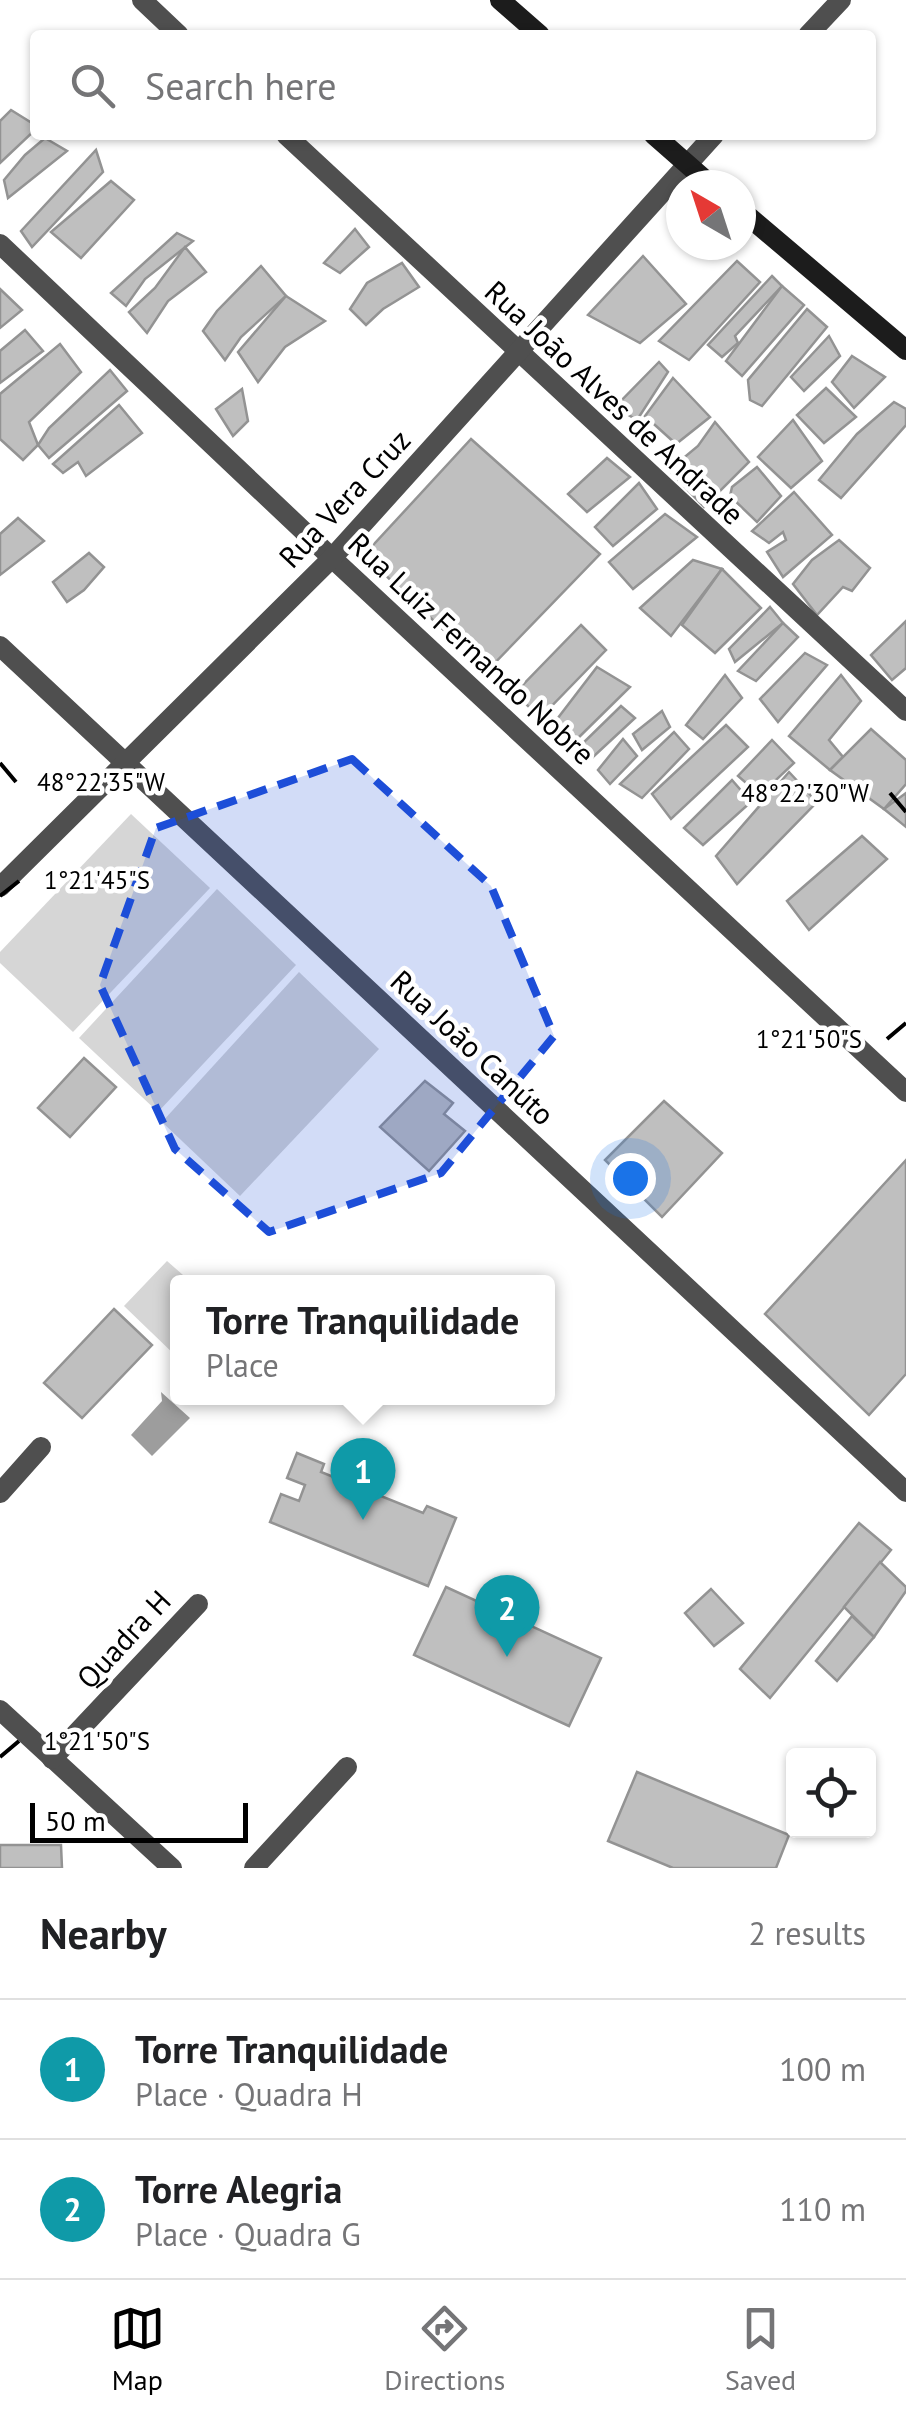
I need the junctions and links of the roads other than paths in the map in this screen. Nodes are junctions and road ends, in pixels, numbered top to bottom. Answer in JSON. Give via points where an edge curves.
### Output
{"nodes":[{"id":1,"x":142,"y":0,"type":"edge"},
{"id":2,"x":500,"y":0,"type":"edge"},
{"id":3,"x":841,"y":0,"type":"edge"},
{"id":4,"x":174,"y":30,"type":"edge"},
{"id":5,"x":534,"y":30,"type":"edge"},
{"id":6,"x":813,"y":30,"type":"edge"},
{"id":7,"x":291,"y":140,"type":"edge"},
{"id":8,"x":660,"y":140,"type":"edge"},
{"id":9,"x":709,"y":140,"type":"edge"},
{"id":10,"x":687,"y":164,"type":"junction"},
{"id":11,"x":694,"y":170,"type":"edge"},
{"id":12,"x":756,"y":223,"type":"edge"},
{"id":13,"x":0,"y":244,"type":"edge"},
{"id":14,"x":906,"y":350,"type":"edge"},
{"id":15,"x":518,"y":353,"type":"junction"},
{"id":16,"x":332,"y":558,"type":"junction"},
{"id":17,"x":0,"y":646,"type":"edge"},
{"id":18,"x":906,"y":711,"type":"edge"},
{"id":19,"x":124,"y":762,"type":"junction"},
{"id":20,"x":0,"y":887,"type":"edge"},
{"id":21,"x":906,"y":1092,"type":"edge"},
{"id":22,"x":42,"y":1446,"type":"dead end"},
{"id":23,"x":906,"y":1492,"type":"edge"},
{"id":24,"x":0,"y":1494,"type":"edge"},
{"id":25,"x":198,"y":1604,"type":"dead end"},
{"id":26,"x":0,"y":1710,"type":"edge"},
{"id":27,"x":52,"y":1759,"type":"junction"},
{"id":28,"x":348,"y":1768,"type":"dead end"},
{"id":29,"x":172,"y":1868,"type":"edge"},
{"id":30,"x":254,"y":1868,"type":"edge"}],
"edges":[{"from":1,"to":4,"type":"street"},
{"from":2,"to":5,"type":"main road"},
{"from":3,"to":6,"type":"street"},
{"from":7,"to":15,"type":"street","name":"Rua João Alves de Andrade"},
{"from":8,"to":10,"type":"main road"},
{"from":9,"to":10,"type":"street","name":"Rua Vera Cruz"},
{"from":10,"to":11,"type":"main road"},
{"from":10,"to":15,"type":"street","name":"Rua Vera Cruz"},
{"from":12,"to":14,"type":"main road"},
{"from":13,"to":16,"type":"street","name":"Rua Luiz Fernando Nobre"},
{"from":15,"to":16,"type":"street","name":"Rua Vera Cruz"},
{"from":15,"to":18,"type":"street","name":"Rua João Alves de Andrade"},
{"from":16,"to":19,"type":"street","name":"Rua Vera Cruz"},
{"from":16,"to":21,"type":"street","name":"Rua Luiz Fernando Nobre"},
{"from":17,"to":19,"type":"street","name":"Rua João Canúto"},
{"from":19,"to":20,"type":"street","name":"Rua Vera Cruz"},
{"from":19,"to":23,"type":"street","name":"Rua João Canúto"},
{"from":22,"to":24,"type":"street"},
{"from":25,"to":27,"type":"street","name":"Quadra H"},
{"from":26,"to":27,"type":"street"},
{"from":27,"to":29,"type":"street"},
{"from":28,"to":30,"type":"street"}]}
